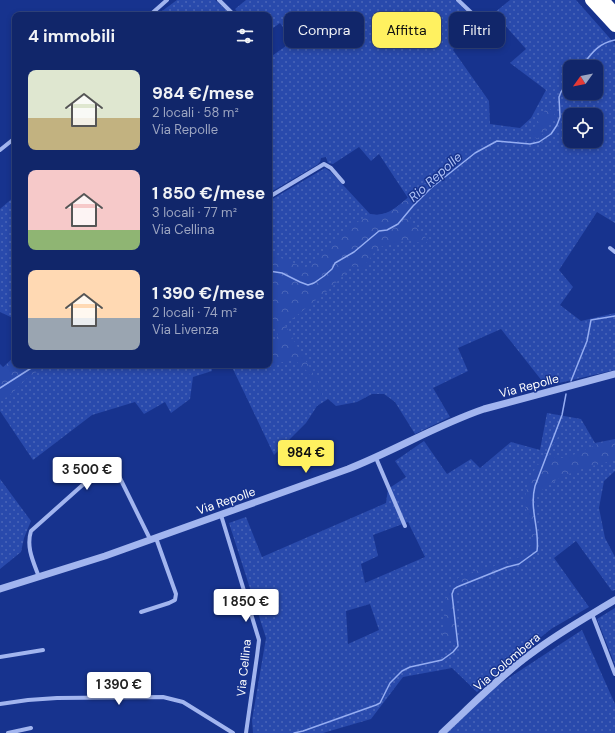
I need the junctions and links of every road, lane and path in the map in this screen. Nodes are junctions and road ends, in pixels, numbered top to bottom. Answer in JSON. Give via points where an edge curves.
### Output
{"nodes":[{"id":1,"x":219,"y":0,"type":"edge"},
{"id":2,"x":458,"y":0,"type":"edge"},
{"id":3,"x":591,"y":0,"type":"edge"},
{"id":4,"x":603,"y":0,"type":"edge"},
{"id":5,"x":165,"y":1,"type":"edge"},
{"id":6,"x":153,"y":12,"type":"edge"},
{"id":7,"x":231,"y":12,"type":"edge"},
{"id":8,"x":471,"y":12,"type":"edge"},
{"id":9,"x":615,"y":21,"type":"edge"},
{"id":10,"x":12,"y":140,"type":"edge"},
{"id":11,"x":0,"y":150,"type":"edge"},
{"id":12,"x":343,"y":182,"type":"dead end"},
{"id":13,"x":272,"y":195,"type":"edge"},
{"id":14,"x":610,"y":248,"type":"dead end"},
{"id":15,"x":615,"y":252,"type":"edge"},
{"id":16,"x":615,"y":374,"type":"edge"},
{"id":17,"x":376,"y":458,"type":"junction"},
{"id":18,"x":220,"y":514,"type":"junction"},
{"id":19,"x":405,"y":526,"type":"dead end"},
{"id":20,"x":153,"y":538,"type":"junction"},
{"id":21,"x":39,"y":576,"type":"junction"},
{"id":22,"x":0,"y":589,"type":"edge"},
{"id":23,"x":615,"y":600,"type":"edge"},
{"id":24,"x":141,"y":612,"type":"dead end"},
{"id":25,"x":592,"y":614,"type":"junction"},
{"id":26,"x":43,"y":650,"type":"dead end"},
{"id":27,"x":0,"y":657,"type":"edge"},
{"id":28,"x":615,"y":674,"type":"edge"},
{"id":29,"x":0,"y":704,"type":"edge"},
{"id":30,"x":31,"y":728,"type":"dead end"},
{"id":31,"x":8,"y":733,"type":"edge"},
{"id":32,"x":233,"y":733,"type":"edge"},
{"id":33,"x":246,"y":733,"type":"edge"},
{"id":34,"x":442,"y":733,"type":"edge"}],
"edges":[{"from":1,"to":7,"type":"street"},
{"from":2,"to":8,"type":"street"},
{"from":3,"to":9,"type":"highway"},
{"from":4,"to":9,"type":"highway"},
{"from":5,"to":6,"type":"street"},
{"from":10,"to":11,"type":"street"},
{"from":12,"to":13,"type":"street","via":[[324,164]]},
{"from":14,"to":15,"type":"street"},
{"from":16,"to":17,"type":"street","name":"Via Repolle","via":[[464,416]]},
{"from":17,"to":18,"type":"street","name":"Via Repolle"},
{"from":17,"to":19,"type":"street"},
{"from":18,"to":20,"type":"street","name":"Via Repolle"},
{"from":18,"to":33,"type":"street","name":"Via Cellina","via":[[258,640],[258,656]]},
{"from":20,"to":21,"type":"street","name":"Via Repolle"},
{"from":20,"to":21,"type":"street","via":[[115,468],[111,464],[105,465],[31,531],[29,546]]},
{"from":20,"to":24,"type":"street","via":[[176,594],[175,600]]},
{"from":21,"to":22,"type":"street","name":"Via Repolle"},
{"from":23,"to":25,"type":"street","name":"Via Colombera"},
{"from":25,"to":28,"type":"street"},
{"from":25,"to":34,"type":"street","name":"Via Colombera","via":[[531,653]]},
{"from":26,"to":27,"type":"street"},
{"from":29,"to":32,"type":"street","via":[[57,698],[163,697],[182,702]]},
{"from":30,"to":31,"type":"street"}]}
